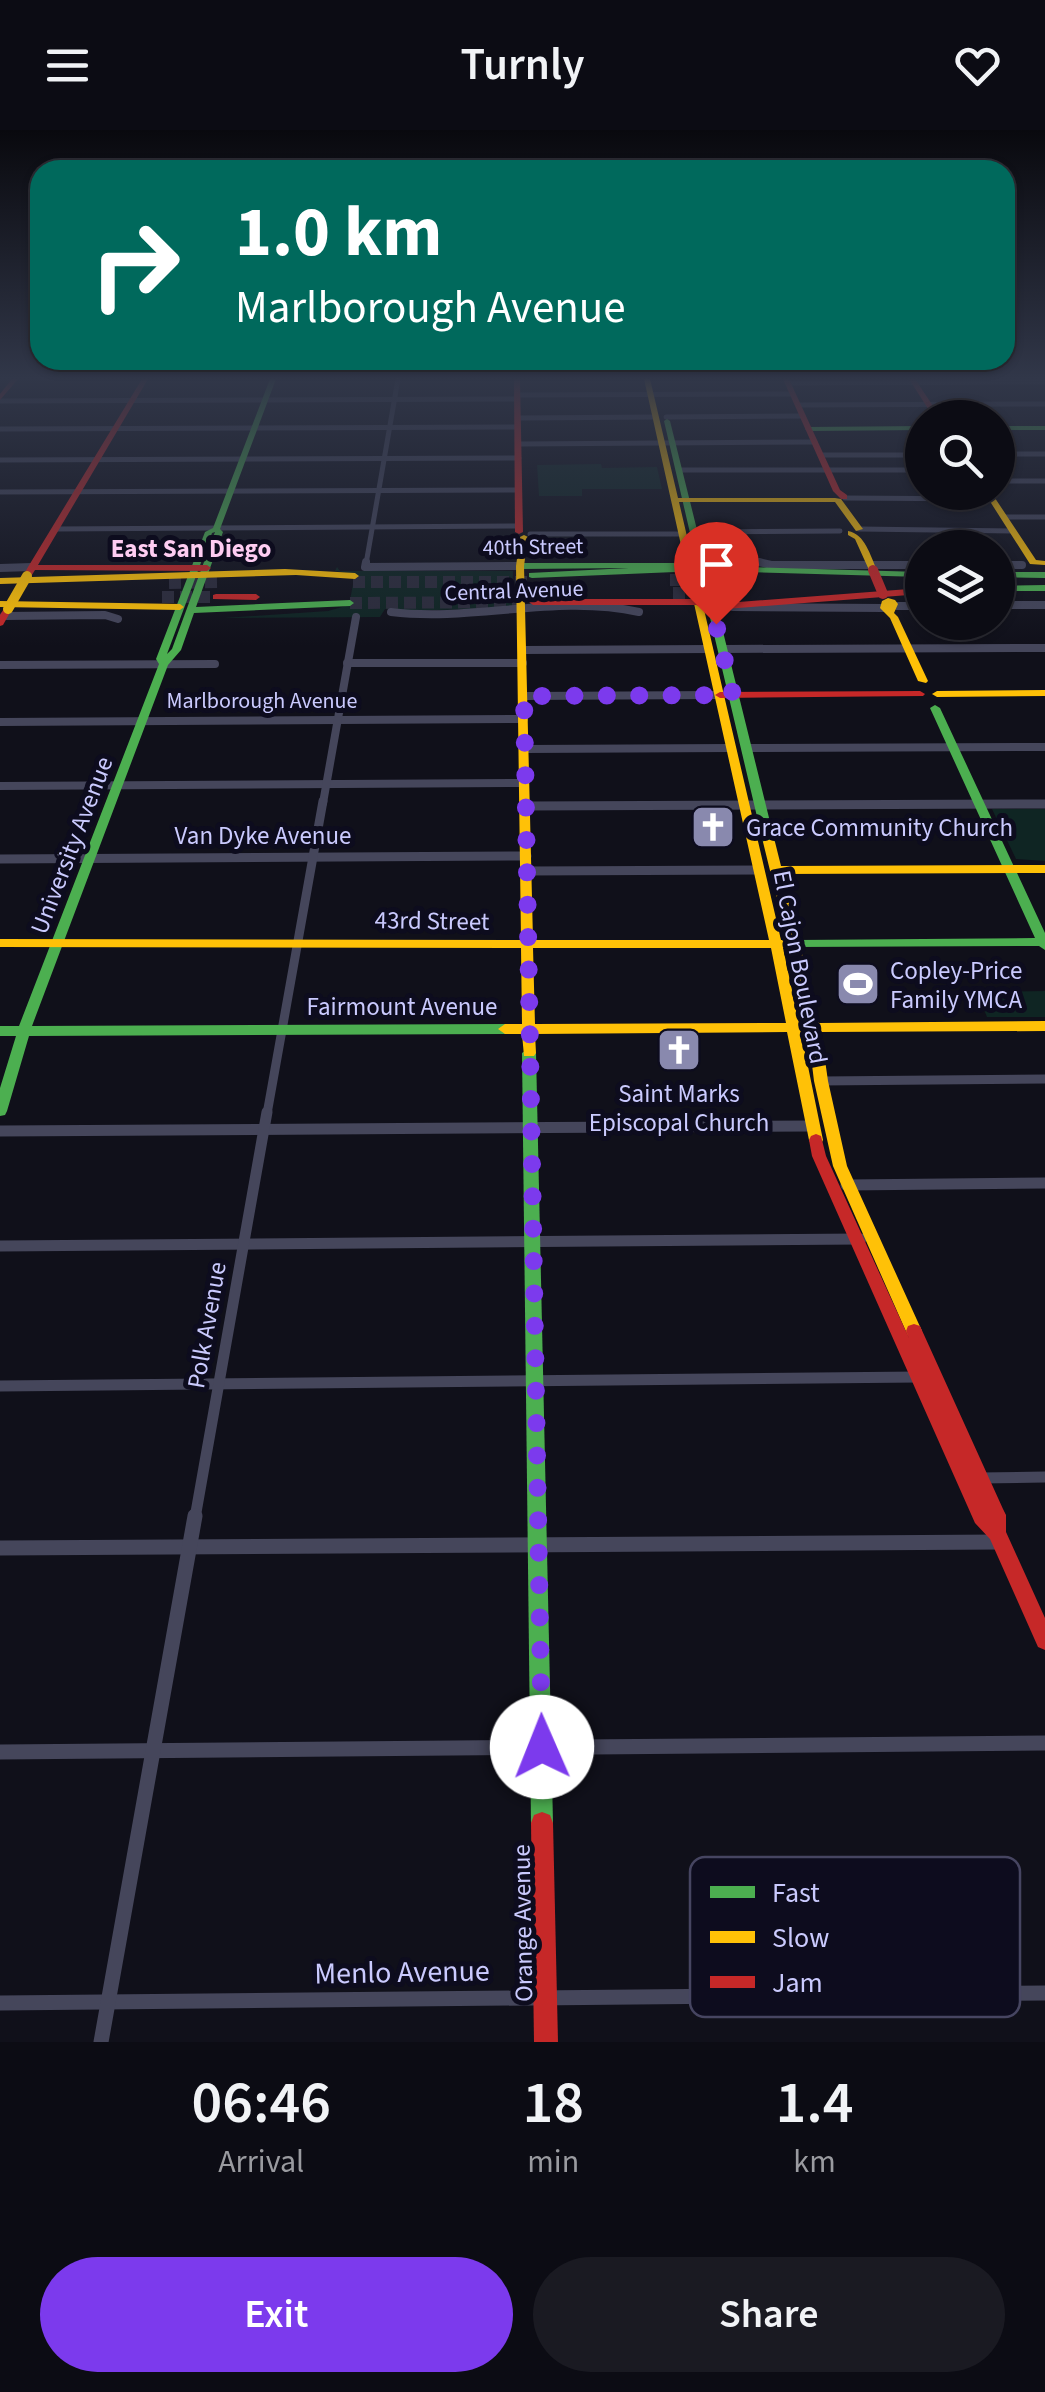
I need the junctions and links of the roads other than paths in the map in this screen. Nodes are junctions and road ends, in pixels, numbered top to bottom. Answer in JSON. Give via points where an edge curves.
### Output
{"nodes":[{"id":1,"x":91,"y":468,"type":"edge"},
{"id":2,"x":239,"y":468,"type":"edge"},
{"id":3,"x":382,"y":468,"type":"edge"},
{"id":4,"x":519,"y":468,"type":"edge"},
{"id":5,"x":673,"y":468,"type":"edge"},
{"id":6,"x":679,"y":470,"type":"joint"},
{"id":7,"x":828,"y":470,"type":"junction"},
{"id":8,"x":905,"y":470,"type":"edge"},
{"id":9,"x":1015,"y":481,"type":"edge"},
{"id":10,"x":1045,"y":481,"type":"edge"},
{"id":11,"x":520,"y":490,"type":"junction"},
{"id":12,"x":378,"y":491,"type":"junction"},
{"id":13,"x":0,"y":492,"type":"edge"},
{"id":14,"x":77,"y":492,"type":"junction"},
{"id":15,"x":230,"y":492,"type":"junction"},
{"id":16,"x":905,"y":498,"type":"edge"},
{"id":17,"x":840,"y":499,"type":"junction"},
{"id":18,"x":680,"y":500,"type":"junction"},
{"id":19,"x":999,"y":510,"type":"edge"},
{"id":20,"x":1045,"y":518,"type":"edge"},
{"id":21,"x":1008,"y":524,"type":"junction"},
{"id":22,"x":216,"y":528,"type":"junction"},
{"id":23,"x":372,"y":528,"type":"junction"},
{"id":24,"x":55,"y":529,"type":"junction"},
{"id":25,"x":855,"y":531,"type":"junction"},
{"id":26,"x":522,"y":532,"type":"junction"},
{"id":27,"x":688,"y":533,"type":"junction"},
{"id":28,"x":753,"y":560,"type":"dead end"},
{"id":29,"x":905,"y":566,"type":"edge"},
{"id":30,"x":1037,"y":566,"type":"edge"},
{"id":31,"x":0,"y":568,"type":"edge"},
{"id":32,"x":696,"y":568,"type":"junction"},
{"id":33,"x":872,"y":568,"type":"junction"},
{"id":34,"x":200,"y":571,"type":"junction"},
{"id":35,"x":30,"y":572,"type":"junction"},
{"id":36,"x":905,"y":574,"type":"edge"},
{"id":37,"x":905,"y":576,"type":"edge"},
{"id":38,"x":0,"y":583,"type":"edge"},
{"id":39,"x":355,"y":588,"type":"junction"},
{"id":40,"x":1045,"y":588,"type":"edge"},
{"id":41,"x":1015,"y":589,"type":"edge"},
{"id":42,"x":530,"y":590,"type":"junction"},
{"id":43,"x":905,"y":590,"type":"edge"},
{"id":44,"x":905,"y":591,"type":"edge"},
{"id":45,"x":889,"y":604,"type":"junction"},
{"id":46,"x":905,"y":605,"type":"edge"},
{"id":47,"x":1015,"y":605,"type":"edge"},
{"id":48,"x":1045,"y":605,"type":"edge"},
{"id":49,"x":703,"y":606,"type":"junction"},
{"id":50,"x":183,"y":610,"type":"junction"},
{"id":51,"x":2,"y":611,"type":"edge"},
{"id":52,"x":391,"y":612,"type":"dead end"},
{"id":53,"x":118,"y":619,"type":"dead end"},
{"id":54,"x":908,"y":648,"type":"junction"},
{"id":55,"x":1045,"y":648,"type":"edge"},
{"id":56,"x":715,"y":649,"type":"junction"},
{"id":57,"x":523,"y":656,"type":"junction"},
{"id":58,"x":164,"y":664,"type":"junction"},
{"id":59,"x":215,"y":664,"type":"dead end"},
{"id":60,"x":347,"y":664,"type":"junction"},
{"id":61,"x":0,"y":665,"type":"edge"},
{"id":62,"x":1045,"y":693,"type":"edge"},
{"id":63,"x":929,"y":694,"type":"junction"},
{"id":64,"x":726,"y":695,"type":"junction"},
{"id":65,"x":524,"y":696,"type":"junction"},
{"id":66,"x":524,"y":719,"type":"junction"},
{"id":67,"x":337,"y":720,"type":"junction"},
{"id":68,"x":142,"y":721,"type":"junction"},
{"id":69,"x":0,"y":722,"type":"edge"},
{"id":70,"x":1045,"y":747,"type":"edge"},
{"id":71,"x":738,"y":748,"type":"junction"},
{"id":72,"x":953,"y":748,"type":"junction"},
{"id":73,"x":525,"y":749,"type":"junction"},
{"id":74,"x":326,"y":784,"type":"junction"},
{"id":75,"x":526,"y":784,"type":"junction"},
{"id":76,"x":118,"y":785,"type":"junction"},
{"id":77,"x":0,"y":786,"type":"edge"},
{"id":78,"x":978,"y":804,"type":"junction"},
{"id":79,"x":1045,"y":804,"type":"edge"},
{"id":80,"x":752,"y":805,"type":"junction"},
{"id":81,"x":526,"y":806,"type":"junction"},
{"id":82,"x":90,"y":858,"type":"junction"},
{"id":83,"x":312,"y":858,"type":"junction"},
{"id":84,"x":0,"y":859,"type":"edge"},
{"id":85,"x":527,"y":864,"type":"junction"},
{"id":86,"x":1045,"y":868,"type":"edge"},
{"id":87,"x":1009,"y":869,"type":"junction"},
{"id":88,"x":759,"y":870,"type":"junction"},
{"id":89,"x":776,"y":870,"type":"junction"},
{"id":90,"x":297,"y":941,"type":"junction"},
{"id":91,"x":0,"y":943,"type":"edge"},
{"id":92,"x":58,"y":943,"type":"junction"},
{"id":93,"x":528,"y":943,"type":"junction"},
{"id":94,"x":1044,"y":943,"type":"edge"},
{"id":95,"x":776,"y":944,"type":"junction"},
{"id":96,"x":793,"y":944,"type":"junction"},
{"id":97,"x":1045,"y":1026,"type":"edge"},
{"id":98,"x":794,"y":1027,"type":"junction"},
{"id":99,"x":814,"y":1027,"type":"junction"},
{"id":100,"x":530,"y":1028,"type":"junction"},
{"id":101,"x":282,"y":1029,"type":"junction"},
{"id":102,"x":0,"y":1031,"type":"edge"},
{"id":103,"x":22,"y":1036,"type":"junction"},
{"id":104,"x":799,"y":1061,"type":"junction"},
{"id":105,"x":1045,"y":1079,"type":"edge"},
{"id":106,"x":820,"y":1082,"type":"junction"},
{"id":107,"x":0,"y":1083,"type":"edge"},
{"id":108,"x":0,"y":1111,"type":"edge"},
{"id":109,"x":811,"y":1126,"type":"junction"},
{"id":110,"x":532,"y":1128,"type":"junction"},
{"id":111,"x":264,"y":1129,"type":"junction"},
{"id":112,"x":0,"y":1130,"type":"edge"},
{"id":113,"x":833,"y":1142,"type":"junction"},
{"id":114,"x":1045,"y":1183,"type":"edge"},
{"id":115,"x":848,"y":1184,"type":"junction"},
{"id":116,"x":832,"y":1186,"type":"junction"},
{"id":117,"x":865,"y":1239,"type":"junction"},
{"id":118,"x":533,"y":1242,"type":"junction"},
{"id":119,"x":244,"y":1244,"type":"junction"},
{"id":120,"x":0,"y":1246,"type":"edge"},
{"id":121,"x":902,"y":1338,"type":"junction"},
{"id":122,"x":918,"y":1377,"type":"junction"},
{"id":123,"x":935,"y":1378,"type":"junction"},
{"id":124,"x":536,"y":1380,"type":"junction"},
{"id":125,"x":218,"y":1384,"type":"junction"},
{"id":126,"x":0,"y":1386,"type":"edge"},
{"id":127,"x":1045,"y":1477,"type":"edge"},
{"id":128,"x":964,"y":1478,"type":"junction"},
{"id":129,"x":980,"y":1478,"type":"junction"},
{"id":130,"x":999,"y":1538,"type":"junction"},
{"id":131,"x":538,"y":1545,"type":"junction"},
{"id":132,"x":0,"y":1548,"type":"edge"},
{"id":133,"x":189,"y":1548,"type":"junction"},
{"id":134,"x":1045,"y":1640,"type":"edge"},
{"id":135,"x":1045,"y":1743,"type":"edge"},
{"id":136,"x":542,"y":1747,"type":"junction"},
{"id":137,"x":152,"y":1750,"type":"junction"},
{"id":138,"x":0,"y":1752,"type":"edge"},
{"id":139,"x":1020,"y":1993,"type":"edge"},
{"id":140,"x":1045,"y":1993,"type":"edge"},
{"id":141,"x":690,"y":1997,"type":"edge"},
{"id":142,"x":546,"y":1998,"type":"junction"},
{"id":143,"x":108,"y":2002,"type":"junction"},
{"id":144,"x":0,"y":2003,"type":"edge"},
{"id":145,"x":101,"y":2042,"type":"edge"},
{"id":146,"x":546,"y":2042,"type":"edge"}],
"edges":[{"from":1,"to":14,"type":"main road"},
{"from":2,"to":15,"type":"main road","name":"University Avenue"},
{"from":3,"to":12,"type":"street","name":"Polk Avenue"},
{"from":4,"to":11,"type":"main road","name":"Orange Avenue"},
{"from":5,"to":18,"type":"main road","name":"El Cajon Boulevard"},
{"from":6,"to":7,"type":"street"},
{"from":6,"to":18,"type":"main road","name":"El Cajon Boulevard"},
{"from":7,"to":8,"type":"street"},
{"from":7,"to":17,"type":"main road"},
{"from":9,"to":10,"type":"street"},
{"from":11,"to":12,"type":"street"},
{"from":11,"to":26,"type":"main road","name":"Orange Avenue"},
{"from":12,"to":15,"type":"street"},
{"from":12,"to":23,"type":"street","name":"Polk Avenue"},
{"from":13,"to":14,"type":"street"},
{"from":14,"to":15,"type":"street"},
{"from":14,"to":24,"type":"main road"},
{"from":15,"to":22,"type":"main road","name":"University Avenue"},
{"from":16,"to":17,"type":"street"},
{"from":17,"to":18,"type":"main road"},
{"from":17,"to":25,"type":"main road"},
{"from":18,"to":27,"type":"main road","name":"El Cajon Boulevard"},
{"from":19,"to":21,"type":"main road"},
{"from":20,"to":21,"type":"street"},
{"from":21,"to":25,"type":"street"},
{"from":21,"to":30,"type":"main road"},
{"from":22,"to":23,"type":"street"},
{"from":22,"to":24,"type":"street"},
{"from":22,"to":34,"type":"main road","name":"University Avenue"},
{"from":23,"to":26,"type":"street"},
{"from":23,"to":39,"type":"street","name":"Polk Avenue"},
{"from":24,"to":35,"type":"main road"},
{"from":25,"to":27,"type":"street"},
{"from":25,"to":33,"type":"main road"},
{"from":26,"to":27,"type":"street"},
{"from":26,"to":42,"type":"main road","name":"Orange Avenue"},
{"from":27,"to":32,"type":"main road","name":"El Cajon Boulevard"},
{"from":28,"to":33,"type":"street"},
{"from":29,"to":33,"type":"street"},
{"from":31,"to":35,"type":"street"},
{"from":32,"to":36,"type":"main road"},
{"from":32,"to":42,"type":"main road"},
{"from":32,"to":49,"type":"main road","name":"El Cajon Boulevard"},
{"from":33,"to":45,"type":"main road","bridge":true},
{"from":34,"to":35,"type":"main road"},
{"from":34,"to":38,"type":"main road"},
{"from":34,"to":39,"type":"main road","via":[[294,573]]},
{"from":34,"to":50,"type":"main road","name":"University Avenue"},
{"from":35,"to":51,"type":"main road","bridge":true},
{"from":37,"to":43,"type":"main road","via":[[730,586]]},
{"from":38,"to":51,"type":"main road","via":[[166,590]]},
{"from":39,"to":39,"type":"main road","via":[[218,593]]},
{"from":39,"to":42,"type":"street","name":"40th Street"},
{"from":39,"to":50,"type":"main road"},
{"from":39,"to":60,"type":"street","name":"Polk Avenue"},
{"from":40,"to":41,"type":"main road"},
{"from":42,"to":42,"type":"main road","via":[[671,584],[579,594]]},
{"from":42,"to":49,"type":"main road","via":[[644,608]]},
{"from":42,"to":52,"type":"street","name":"Central Avenue","via":[[496,613]]},
{"from":42,"to":57,"type":"main road","name":"Orange Avenue"},
{"from":44,"to":49,"type":"main road"},
{"from":45,"to":46,"type":"street"},
{"from":45,"to":49,"type":"street"},
{"from":45,"to":54,"type":"main road"},
{"from":47,"to":48,"type":"street"},
{"from":49,"to":56,"type":"main road","name":"El Cajon Boulevard"},
{"from":50,"to":51,"type":"main road"},
{"from":50,"to":58,"type":"main road","name":"University Avenue"},
{"from":51,"to":53,"type":"street"},
{"from":54,"to":55,"type":"street"},
{"from":54,"to":56,"type":"street"},
{"from":54,"to":63,"type":"main road"},
{"from":56,"to":57,"type":"street"},
{"from":56,"to":64,"type":"main road","name":"El Cajon Boulevard"},
{"from":57,"to":60,"type":"street"},
{"from":57,"to":65,"type":"main road","name":"Orange Avenue"},
{"from":58,"to":59,"type":"street"},
{"from":58,"to":61,"type":"street"},
{"from":58,"to":68,"type":"main road","name":"University Avenue"},
{"from":60,"to":67,"type":"street","name":"Polk Avenue"},
{"from":62,"to":63,"type":"main road"},
{"from":63,"to":64,"type":"main road"},
{"from":63,"to":72,"type":"main road"},
{"from":64,"to":65,"type":"street"},
{"from":64,"to":71,"type":"main road","name":"El Cajon Boulevard"},
{"from":65,"to":66,"type":"main road","name":"Orange Avenue"},
{"from":66,"to":67,"type":"street","name":"Marlborough Avenue"},
{"from":66,"to":73,"type":"main road","name":"Orange Avenue"},
{"from":67,"to":68,"type":"street","name":"Marlborough Avenue"},
{"from":67,"to":74,"type":"street","name":"Polk Avenue"},
{"from":68,"to":69,"type":"street","name":"Marlborough Avenue"},
{"from":68,"to":76,"type":"main road","name":"University Avenue"},
{"from":70,"to":72,"type":"street"},
{"from":71,"to":72,"type":"street"},
{"from":71,"to":73,"type":"street"},
{"from":71,"to":80,"type":"main road","name":"El Cajon Boulevard"},
{"from":72,"to":78,"type":"main road"},
{"from":73,"to":75,"type":"main road","name":"Orange Avenue"},
{"from":74,"to":75,"type":"street"},
{"from":74,"to":76,"type":"street"},
{"from":74,"to":83,"type":"street","name":"Polk Avenue"},
{"from":75,"to":81,"type":"main road","name":"Orange Avenue"},
{"from":76,"to":77,"type":"street"},
{"from":76,"to":82,"type":"main road","name":"University Avenue"},
{"from":78,"to":79,"type":"street"},
{"from":78,"to":80,"type":"street"},
{"from":78,"to":87,"type":"main road"},
{"from":80,"to":81,"type":"street"},
{"from":80,"to":88,"type":"main road","name":"El Cajon Boulevard"},
{"from":80,"to":89,"type":"main road","name":"El Cajon Boulevard"},
{"from":81,"to":85,"type":"main road","name":"Orange Avenue"},
{"from":82,"to":83,"type":"street","name":"Van Dyke Avenue"},
{"from":82,"to":84,"type":"street","name":"Van Dyke Avenue"},
{"from":82,"to":92,"type":"main road","name":"University Avenue"},
{"from":83,"to":85,"type":"street","name":"Van Dyke Avenue"},
{"from":83,"to":90,"type":"street","name":"Polk Avenue"},
{"from":85,"to":88,"type":"street","name":"Van Dyke Avenue"},
{"from":85,"to":93,"type":"main road","name":"Orange Avenue"},
{"from":86,"to":87,"type":"main road"},
{"from":87,"to":89,"type":"main road"},
{"from":87,"to":94,"type":"main road"},
{"from":88,"to":95,"type":"main road","name":"El Cajon Boulevard"},
{"from":89,"to":96,"type":"main road","name":"El Cajon Boulevard"},
{"from":90,"to":92,"type":"main road","name":"43rd Street"},
{"from":90,"to":93,"type":"main road","name":"43rd Street"},
{"from":90,"to":101,"type":"street","name":"Polk Avenue"},
{"from":91,"to":92,"type":"main road","name":"43rd Street"},
{"from":92,"to":103,"type":"main road","name":"University Avenue"},
{"from":93,"to":95,"type":"main road","name":"43rd Street"},
{"from":93,"to":100,"type":"main road","name":"Orange Avenue"},
{"from":94,"to":96,"type":"main road","name":"43rd Street"},
{"from":95,"to":96,"type":"main road","name":"43rd Street"},
{"from":95,"to":98,"type":"main road","name":"El Cajon Boulevard"},
{"from":96,"to":99,"type":"main road","name":"El Cajon Boulevard"},
{"from":97,"to":99,"type":"main road","name":"Fairmount Avenue"},
{"from":98,"to":99,"type":"main road","name":"Fairmount Avenue"},
{"from":98,"to":100,"type":"main road","name":"Fairmount Avenue"},
{"from":98,"to":104,"type":"main road","name":"El Cajon Boulevard"},
{"from":99,"to":106,"type":"main road","name":"El Cajon Boulevard"},
{"from":100,"to":101,"type":"main road","name":"Fairmount Avenue"},
{"from":100,"to":110,"type":"main road","name":"Orange Avenue"},
{"from":101,"to":103,"type":"main road","name":"Fairmount Avenue"},
{"from":101,"to":111,"type":"street","name":"Polk Avenue"},
{"from":102,"to":103,"type":"main road","name":"Fairmount Avenue"},
{"from":103,"to":107,"type":"main road","name":"University Avenue"},
{"from":103,"to":108,"type":"main road","name":"University Avenue"},
{"from":104,"to":106,"type":"main road"},
{"from":104,"to":109,"type":"main road","name":"El Cajon Boulevard"},
{"from":105,"to":106,"type":"street"},
{"from":106,"to":113,"type":"main road","name":"El Cajon Boulevard"},
{"from":109,"to":110,"type":"street"},
{"from":109,"to":113,"type":"main road"},
{"from":109,"to":116,"type":"main road","name":"El Cajon Boulevard"},
{"from":110,"to":111,"type":"street"},
{"from":110,"to":118,"type":"main road","name":"Orange Avenue"},
{"from":111,"to":112,"type":"street"},
{"from":111,"to":119,"type":"street","name":"Polk Avenue"},
{"from":113,"to":115,"type":"main road","name":"El Cajon Boulevard"},
{"from":114,"to":115,"type":"street"},
{"from":115,"to":116,"type":"street"},
{"from":115,"to":117,"type":"main road","name":"El Cajon Boulevard"},
{"from":116,"to":117,"type":"main road","name":"El Cajon Boulevard"},
{"from":117,"to":118,"type":"street"},
{"from":117,"to":121,"type":"main road","name":"El Cajon Boulevard"},
{"from":117,"to":123,"type":"main road","name":"El Cajon Boulevard"},
{"from":118,"to":119,"type":"street"},
{"from":118,"to":124,"type":"main road","name":"Orange Avenue"},
{"from":119,"to":120,"type":"street"},
{"from":119,"to":125,"type":"street","name":"Polk Avenue"},
{"from":121,"to":122,"type":"main road","name":"El Cajon Boulevard"},
{"from":121,"to":123,"type":"main road"},
{"from":122,"to":124,"type":"street"},
{"from":122,"to":128,"type":"main road","name":"El Cajon Boulevard"},
{"from":123,"to":129,"type":"main road","name":"El Cajon Boulevard"},
{"from":124,"to":125,"type":"street"},
{"from":124,"to":131,"type":"main road","name":"Orange Avenue"},
{"from":125,"to":126,"type":"street"},
{"from":125,"to":133,"type":"street","name":"Polk Avenue"},
{"from":127,"to":129,"type":"street"},
{"from":128,"to":129,"type":"street"},
{"from":128,"to":130,"type":"main road","name":"El Cajon Boulevard","via":[[981,1518]]},
{"from":129,"to":130,"type":"main road","name":"El Cajon Boulevard","via":[[997,1515]]},
{"from":130,"to":131,"type":"street"},
{"from":130,"to":134,"type":"main road","name":"El Cajon Boulevard"},
{"from":131,"to":133,"type":"street"},
{"from":131,"to":136,"type":"main road","name":"Orange Avenue"},
{"from":132,"to":133,"type":"street"},
{"from":133,"to":137,"type":"street","name":"Polk Avenue"},
{"from":135,"to":136,"type":"street"},
{"from":136,"to":137,"type":"street"},
{"from":136,"to":142,"type":"main road","name":"Orange Avenue"},
{"from":137,"to":138,"type":"street"},
{"from":137,"to":143,"type":"street","name":"Polk Avenue"},
{"from":139,"to":140,"type":"street","name":"Menlo Avenue"},
{"from":141,"to":142,"type":"street","name":"Menlo Avenue"},
{"from":142,"to":143,"type":"street","name":"Menlo Avenue"},
{"from":142,"to":146,"type":"main road","name":"Orange Avenue"},
{"from":143,"to":144,"type":"street","name":"Menlo Avenue"},
{"from":143,"to":145,"type":"street","name":"Polk Avenue"}]}
